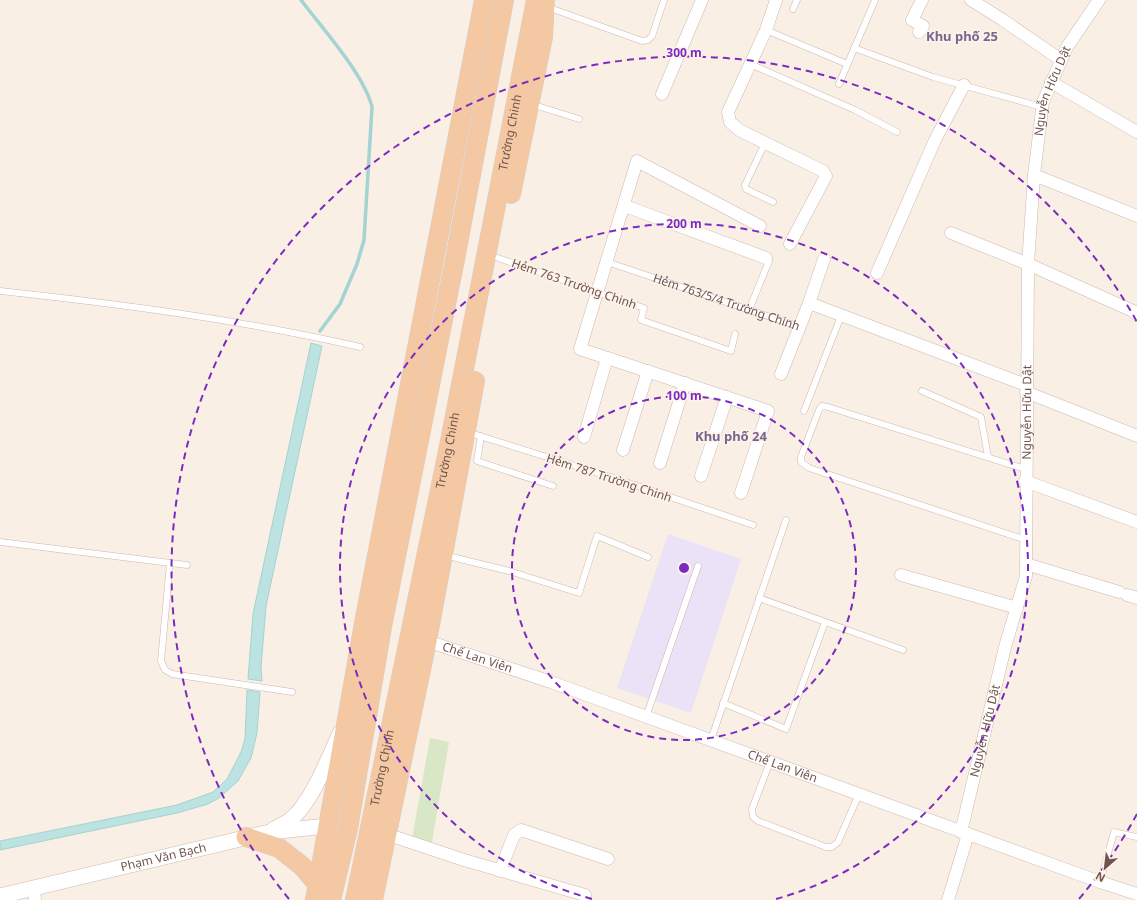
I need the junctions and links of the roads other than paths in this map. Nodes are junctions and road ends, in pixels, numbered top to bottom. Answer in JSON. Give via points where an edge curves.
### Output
{"nodes":[{"id":1,"x":484,"y":0,"type":"edge"},
{"id":2,"x":504,"y":0,"type":"edge"},
{"id":3,"x":664,"y":0,"type":"edge"},
{"id":4,"x":702,"y":0,"type":"edge"},
{"id":5,"x":776,"y":0,"type":"edge"},
{"id":6,"x":797,"y":0,"type":"edge"},
{"id":7,"x":875,"y":0,"type":"edge"},
{"id":8,"x":922,"y":0,"type":"edge"},
{"id":9,"x":971,"y":0,"type":"edge"},
{"id":10,"x":1099,"y":0,"type":"edge"},
{"id":11,"x":541,"y":3,"type":"edge"},
{"id":12,"x":793,"y":9,"type":"dead end"},
{"id":13,"x":766,"y":30,"type":"junction"},
{"id":14,"x":919,"y":32,"type":"dead end"},
{"id":15,"x":854,"y":48,"type":"junction"},
{"id":16,"x":1061,"y":60,"type":"junction"},
{"id":17,"x":750,"y":64,"type":"junction"},
{"id":18,"x":847,"y":64,"type":"junction"},
{"id":19,"x":1051,"y":82,"type":"junction"},
{"id":20,"x":839,"y":84,"type":"dead end"},
{"id":21,"x":964,"y":85,"type":"junction"},
{"id":22,"x":662,"y":94,"type":"dead end"},
{"id":23,"x":530,"y":104,"type":"junction"},
{"id":24,"x":1042,"y":107,"type":"junction"},
{"id":25,"x":579,"y":119,"type":"dead end"},
{"id":26,"x":897,"y":132,"type":"dead end"},
{"id":27,"x":1137,"y":132,"type":"edge"},
{"id":28,"x":765,"y":143,"type":"junction"},
{"id":29,"x":473,"y":165,"type":"junction"},
{"id":30,"x":1034,"y":175,"type":"junction"},
{"id":31,"x":448,"y":189,"type":"junction"},
{"id":32,"x":773,"y":202,"type":"dead end"},
{"id":33,"x":624,"y":206,"type":"junction"},
{"id":34,"x":1137,"y":216,"type":"edge"},
{"id":35,"x":760,"y":226,"type":"dead end"},
{"id":36,"x":951,"y":233,"type":"dead end"},
{"id":37,"x":790,"y":244,"type":"dead end"},
{"id":38,"x":498,"y":258,"type":"junction"},
{"id":39,"x":766,"y":258,"type":"joint"},
{"id":40,"x":824,"y":258,"type":"dead end"},
{"id":41,"x":607,"y":262,"type":"junction"},
{"id":42,"x":1028,"y":264,"type":"junction"},
{"id":43,"x":877,"y":273,"type":"dead end"},
{"id":44,"x":0,"y":291,"type":"edge"},
{"id":45,"x":598,"y":291,"type":"junction"},
{"id":46,"x":809,"y":304,"type":"junction"},
{"id":47,"x":749,"y":310,"type":"junction"},
{"id":48,"x":1137,"y":315,"type":"edge"},
{"id":49,"x":841,"y":316,"type":"junction"},
{"id":50,"x":800,"y":327,"type":"junction"},
{"id":51,"x":735,"y":334,"type":"dead end"},
{"id":52,"x":360,"y":347,"type":"dead end"},
{"id":53,"x":608,"y":358,"type":"junction"},
{"id":54,"x":648,"y":371,"type":"junction"},
{"id":55,"x":781,"y":374,"type":"dead end"},
{"id":56,"x":685,"y":383,"type":"junction"},
{"id":57,"x":1026,"y":389,"type":"junction"},
{"id":58,"x":922,"y":391,"type":"dead end"},
{"id":59,"x":727,"y":397,"type":"junction"},
{"id":60,"x":804,"y":411,"type":"dead end"},
{"id":61,"x":473,"y":434,"type":"junction"},
{"id":62,"x":1137,"y":436,"type":"edge"},
{"id":63,"x":584,"y":437,"type":"dead end"},
{"id":64,"x":623,"y":450,"type":"dead end"},
{"id":65,"x":988,"y":458,"type":"junction"},
{"id":66,"x":660,"y":463,"type":"dead end"},
{"id":67,"x":1025,"y":475,"type":"junction"},
{"id":68,"x":701,"y":476,"type":"dead end"},
{"id":69,"x":553,"y":486,"type":"dead end"},
{"id":70,"x":741,"y":493,"type":"dead end"},
{"id":71,"x":786,"y":520,"type":"dead end"},
{"id":72,"x":1137,"y":522,"type":"edge"},
{"id":73,"x":753,"y":525,"type":"dead end"},
{"id":74,"x":1026,"y":540,"type":"junction"},
{"id":75,"x":0,"y":542,"type":"edge"},
{"id":76,"x":443,"y":555,"type":"junction"},
{"id":77,"x":648,"y":557,"type":"dead end"},
{"id":78,"x":170,"y":563,"type":"junction"},
{"id":79,"x":1026,"y":564,"type":"junction"},
{"id":80,"x":187,"y":566,"type":"dead end"},
{"id":81,"x":698,"y":566,"type":"dead end"},
{"id":82,"x":901,"y":575,"type":"dead end"},
{"id":83,"x":1128,"y":595,"type":"edge"},
{"id":84,"x":759,"y":598,"type":"junction"},
{"id":85,"x":1017,"y":608,"type":"junction"},
{"id":86,"x":824,"y":622,"type":"junction"},
{"id":87,"x":427,"y":641,"type":"junction"},
{"id":88,"x":903,"y":650,"type":"dead end"},
{"id":89,"x":292,"y":692,"type":"dead end"},
{"id":90,"x":723,"y":703,"type":"junction"},
{"id":91,"x":347,"y":717,"type":"junction"},
{"id":92,"x":646,"y":717,"type":"junction"},
{"id":93,"x":711,"y":740,"type":"junction"},
{"id":94,"x":770,"y":762,"type":"junction"},
{"id":95,"x":859,"y":794,"type":"junction"},
{"id":96,"x":327,"y":826,"type":"junction"},
{"id":97,"x":348,"y":829,"type":"junction"},
{"id":98,"x":270,"y":832,"type":"junction"},
{"id":99,"x":378,"y":833,"type":"junction"},
{"id":100,"x":964,"y":833,"type":"junction"},
{"id":101,"x":246,"y":837,"type":"junction"},
{"id":102,"x":1137,"y":837,"type":"edge"},
{"id":103,"x":608,"y":859,"type":"dead end"},
{"id":104,"x":500,"y":871,"type":"junction"},
{"id":105,"x":1100,"y":882,"type":"junction"},
{"id":106,"x":317,"y":892,"type":"edge"},
{"id":107,"x":34,"y":894,"type":"edge"},
{"id":108,"x":1137,"y":894,"type":"edge"},
{"id":109,"x":585,"y":895,"type":"dead end"},
{"id":110,"x":0,"y":896,"type":"edge"},
{"id":111,"x":331,"y":900,"type":"edge"},
{"id":112,"x":355,"y":900,"type":"edge"},
{"id":113,"x":373,"y":900,"type":"edge"},
{"id":114,"x":948,"y":900,"type":"edge"}],
"edges":[{"from":1,"to":31,"type":"main road"},
{"from":2,"to":29,"type":"main road","name":"Trường Chinh"},
{"from":3,"to":11,"type":"lane","via":[[652,36],[642,41]]},
{"from":4,"to":22,"type":"street"},
{"from":5,"to":13,"type":"street"},
{"from":6,"to":12,"type":"lane"},
{"from":7,"to":15,"type":"lane"},
{"from":8,"to":14,"type":"street","via":[[912,20],[923,26]]},
{"from":9,"to":16,"type":"street"},
{"from":10,"to":16,"type":"street","name":"Nguyễn Hữu Dật"},
{"from":11,"to":23,"type":"main road","name":"Trường Chinh","via":[[543,37]]},
{"from":11,"to":99,"type":"main road","name":"Trường Chinh","via":[[449,446]]},
{"from":13,"to":17,"type":"street"},
{"from":13,"to":18,"type":"lane"},
{"from":15,"to":18,"type":"lane"},
{"from":15,"to":21,"type":"lane","via":[[933,77]]},
{"from":16,"to":19,"type":"street","name":"Nguyễn Hữu Dật"},
{"from":17,"to":26,"type":"lane","via":[[855,110]]},
{"from":17,"to":28,"type":"street","via":[[728,112],[730,122],[739,130]]},
{"from":18,"to":20,"type":"lane"},
{"from":19,"to":24,"type":"street","name":"Nguyễn Hữu Dật"},
{"from":19,"to":27,"type":"street"},
{"from":21,"to":24,"type":"lane"},
{"from":21,"to":43,"type":"street","via":[[935,140]]},
{"from":23,"to":25,"type":"lane"},
{"from":23,"to":38,"type":"main road","name":"Trường Chinh"},
{"from":24,"to":30,"type":"street","name":"Nguyễn Hữu Dật"},
{"from":28,"to":32,"type":"lane","via":[[745,185],[746,189]]},
{"from":28,"to":37,"type":"street","via":[[823,171],[826,176]]},
{"from":29,"to":31,"type":"main road"},
{"from":29,"to":97,"type":"main road","name":"Trường Chinh","via":[[382,627]]},
{"from":30,"to":34,"type":"street"},
{"from":30,"to":42,"type":"street","name":"Nguyễn Hữu Dật"},
{"from":31,"to":91,"type":"main road"},
{"from":33,"to":35,"type":"street","via":[[637,161]]},
{"from":33,"to":39,"type":"street"},
{"from":33,"to":41,"type":"street"},
{"from":36,"to":42,"type":"street"},
{"from":38,"to":45,"type":"lane","name":"Hẻm 763 Trường Chinh"},
{"from":38,"to":61,"type":"main road","name":"Trường Chinh"},
{"from":39,"to":47,"type":"lane","via":[[770,261]]},
{"from":40,"to":46,"type":"street","name":"Hẻm 763/5/4 Trường Chinh"},
{"from":41,"to":45,"type":"street"},
{"from":41,"to":47,"type":"lane","name":"Hẻm 763/5/4 Trường Chinh"},
{"from":42,"to":48,"type":"street"},
{"from":42,"to":57,"type":"street","name":"Nguyễn Hữu Dật"},
{"from":44,"to":52,"type":"lane","via":[[177,313]]},
{"from":45,"to":51,"type":"lane","name":"Hẻm 763 Trường Chinh","via":[[644,308],[641,320],[731,351]]},
{"from":45,"to":53,"type":"street","via":[[580,349]]},
{"from":46,"to":49,"type":"street"},
{"from":46,"to":50,"type":"street","name":"Hẻm 763/5/4 Trường Chinh"},
{"from":47,"to":50,"type":"lane","name":"Hẻm 763/5/4 Trường Chinh"},
{"from":49,"to":57,"type":"street"},
{"from":49,"to":60,"type":"lane"},
{"from":50,"to":55,"type":"street"},
{"from":53,"to":54,"type":"street"},
{"from":53,"to":63,"type":"street"},
{"from":54,"to":56,"type":"street"},
{"from":54,"to":64,"type":"street"},
{"from":56,"to":59,"type":"street"},
{"from":56,"to":66,"type":"street"},
{"from":57,"to":62,"type":"street"},
{"from":57,"to":67,"type":"street","name":"Nguyễn Hữu Dật"},
{"from":58,"to":65,"type":"lane","via":[[981,418]]},
{"from":59,"to":68,"type":"street"},
{"from":59,"to":70,"type":"street","via":[[768,411]]},
{"from":61,"to":69,"type":"lane","via":[[476,461]]},
{"from":61,"to":73,"type":"lane","name":"Hẻm 787 Trường Chinh"},
{"from":61,"to":76,"type":"main road","name":"Trường Chinh"},
{"from":65,"to":67,"type":"lane"},
{"from":65,"to":74,"type":"lane","via":[[828,406],[822,406],[819,410],[800,457],[809,468]]},
{"from":67,"to":72,"type":"street"},
{"from":67,"to":74,"type":"street","name":"Nguyễn Hữu Dật"},
{"from":71,"to":84,"type":"lane"},
{"from":74,"to":79,"type":"street","name":"Nguyễn Hữu Dật"},
{"from":75,"to":78,"type":"lane"},
{"from":76,"to":77,"type":"lane","via":[[509,571],[579,593],[597,536]]},
{"from":76,"to":87,"type":"main road","name":"Trường Chinh"},
{"from":78,"to":80,"type":"lane"},
{"from":78,"to":89,"type":"lane","via":[[161,661],[165,670],[172,674]]},
{"from":79,"to":83,"type":"street"},
{"from":79,"to":85,"type":"street","name":"Nguyễn Hữu Dật","via":[[1026,576]]},
{"from":81,"to":92,"type":"lane"},
{"from":82,"to":85,"type":"street"},
{"from":84,"to":86,"type":"lane"},
{"from":84,"to":90,"type":"lane"},
{"from":85,"to":100,"type":"street","name":"Nguyễn Hữu Dật","via":[[1005,647]]},
{"from":86,"to":88,"type":"lane"},
{"from":86,"to":90,"type":"lane","via":[[786,729]]},
{"from":87,"to":92,"type":"street","name":"Chế Lan Viên"},
{"from":87,"to":99,"type":"main road","name":"Trường Chinh"},
{"from":90,"to":93,"type":"lane"},
{"from":91,"to":96,"type":"main road"},
{"from":91,"to":98,"type":"street","via":[[317,782],[302,806],[290,820]]},
{"from":92,"to":93,"type":"street","name":"Chế Lan Viên"},
{"from":93,"to":94,"type":"street","name":"Chế Lan Viên"},
{"from":94,"to":95,"type":"street","name":"Chế Lan Viên"},
{"from":94,"to":95,"type":"lane","via":[[752,809],[753,818],[826,847],[832,847],[838,842]]},
{"from":95,"to":100,"type":"street","name":"Chế Lan Viên"},
{"from":96,"to":97,"type":"main road"},
{"from":96,"to":98,"type":"street","name":"Phạm Văn Bạch"},
{"from":96,"to":106,"type":"main road"},
{"from":97,"to":99,"type":"main road"},
{"from":97,"to":111,"type":"main road","name":"Trường Chinh"},
{"from":98,"to":101,"type":"street","name":"Phạm Văn Bạch"},
{"from":99,"to":104,"type":"street"},
{"from":99,"to":112,"type":"main road","name":"Trường Chinh"},
{"from":99,"to":113,"type":"main road","name":"Trường Chinh"},
{"from":100,"to":105,"type":"street","name":"Chế Lan Viên"},
{"from":100,"to":114,"type":"street","name":"Nguyễn Hữu Dật"},
{"from":101,"to":106,"type":"main road","via":[[279,848],[302,866]]},
{"from":101,"to":107,"type":"street","name":"Phạm Văn Bạch"},
{"from":102,"to":105,"type":"lane","via":[[1114,832]]},
{"from":103,"to":104,"type":"street","via":[[521,830],[514,835]]},
{"from":104,"to":109,"type":"street"},
{"from":105,"to":108,"type":"street","name":"Chế Lan Viên"},
{"from":106,"to":111,"type":"main road"},
{"from":107,"to":110,"type":"street","name":"Phạm Văn Bạch"}]}
